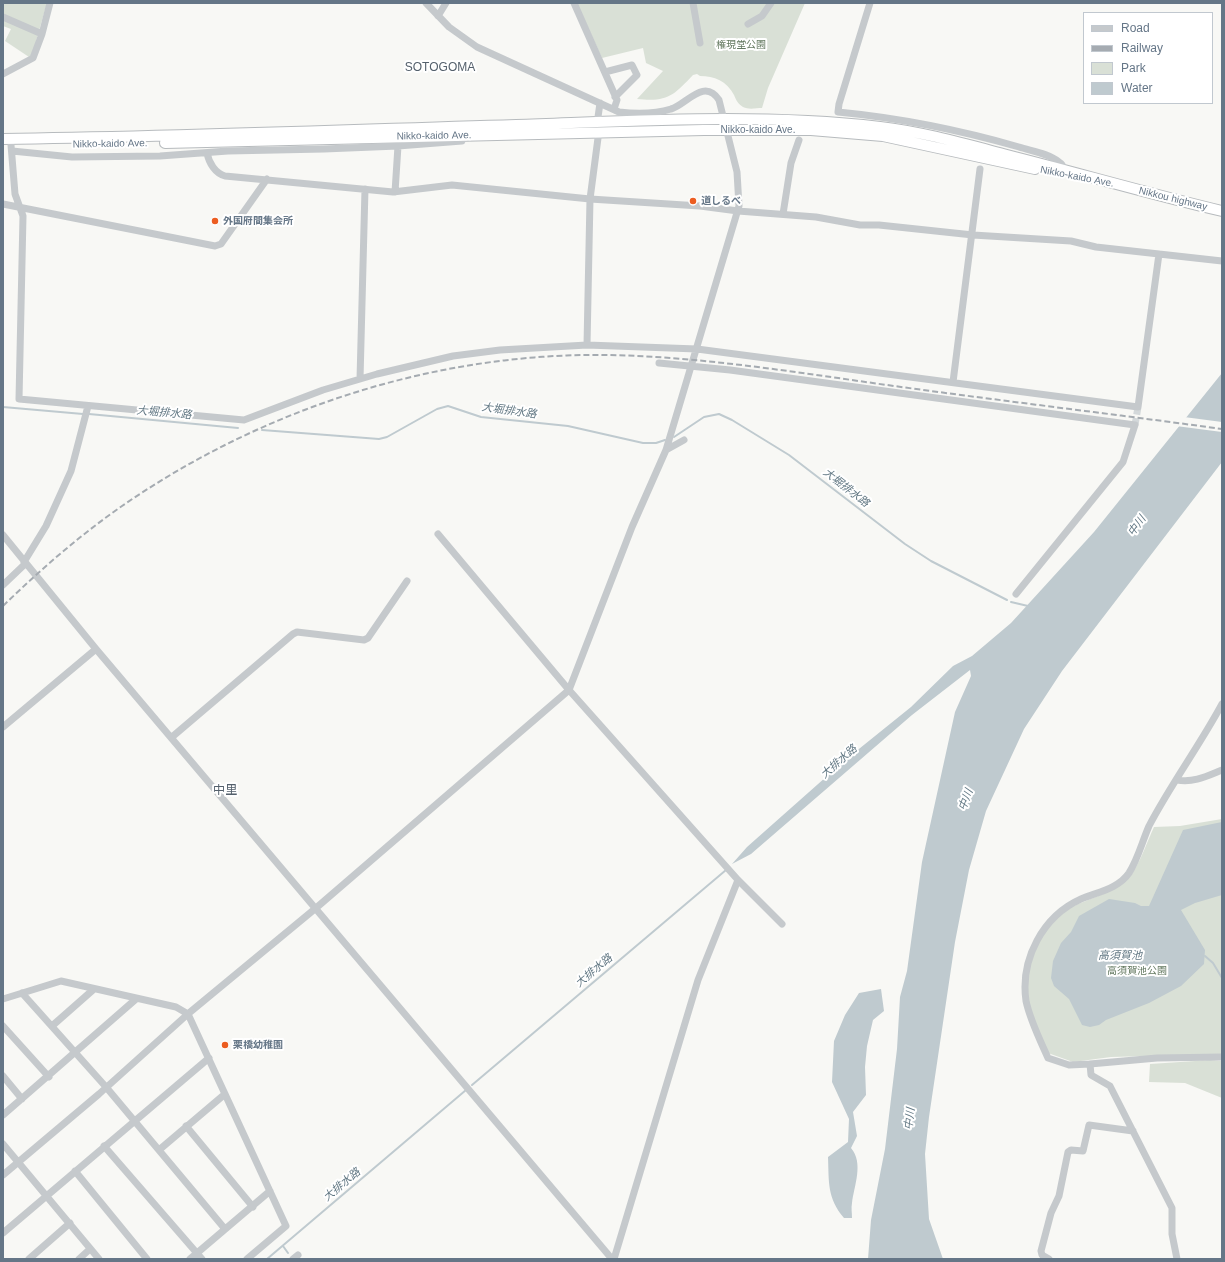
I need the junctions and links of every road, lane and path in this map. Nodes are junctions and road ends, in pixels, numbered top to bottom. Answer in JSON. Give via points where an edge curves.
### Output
{"nodes":[{"id":1,"x":50,"y":3,"type":"edge"},
{"id":2,"x":426,"y":3,"type":"edge"},
{"id":3,"x":446,"y":3,"type":"edge"},
{"id":4,"x":574,"y":3,"type":"edge"},
{"id":5,"x":693,"y":3,"type":"edge"},
{"id":6,"x":771,"y":3,"type":"edge"},
{"id":7,"x":870,"y":3,"type":"edge"},
{"id":8,"x":438,"y":16,"type":"junction"},
{"id":9,"x":3,"y":18,"type":"edge"},
{"id":10,"x":748,"y":24,"type":"dead end"},
{"id":11,"x":42,"y":34,"type":"junction"},
{"id":12,"x":700,"y":43,"type":"dead end"},
{"id":13,"x":605,"y":72,"type":"junction"},
{"id":14,"x":3,"y":74,"type":"edge"},
{"id":15,"x":615,"y":97,"type":"junction"},
{"id":16,"x":600,"y":102,"type":"junction"},
{"id":17,"x":614,"y":109,"type":"junction"},
{"id":18,"x":598,"y":117,"type":"dead end"},
{"id":19,"x":724,"y":120,"type":"junction"},
{"id":20,"x":726,"y":130,"type":"junction"},
{"id":21,"x":462,"y":136,"type":"junction"},
{"id":22,"x":598,"y":138,"type":"dead end"},
{"id":23,"x":799,"y":140,"type":"dead end"},
{"id":24,"x":7,"y":145,"type":"edge"},
{"id":25,"x":398,"y":146,"type":"junction"},
{"id":26,"x":208,"y":153,"type":"junction"},
{"id":27,"x":980,"y":169,"type":"dead end"},
{"id":28,"x":1063,"y":172,"type":"junction"},
{"id":29,"x":267,"y":180,"type":"junction"},
{"id":30,"x":1123,"y":186,"type":"joint"},
{"id":31,"x":365,"y":189,"type":"junction"},
{"id":32,"x":395,"y":192,"type":"junction"},
{"id":33,"x":590,"y":199,"type":"junction"},
{"id":34,"x":3,"y":204,"type":"edge"},
{"id":35,"x":22,"y":208,"type":"junction"},
{"id":36,"x":738,"y":211,"type":"junction"},
{"id":37,"x":1222,"y":211,"type":"edge"},
{"id":38,"x":783,"y":214,"type":"junction"},
{"id":39,"x":973,"y":235,"type":"junction"},
{"id":40,"x":1159,"y":254,"type":"junction"},
{"id":41,"x":1222,"y":261,"type":"edge"},
{"id":42,"x":587,"y":345,"type":"junction"},
{"id":43,"x":697,"y":349,"type":"junction"},
{"id":44,"x":659,"y":363,"type":"dead end"},
{"id":45,"x":691,"y":366,"type":"junction"},
{"id":46,"x":360,"y":379,"type":"junction"},
{"id":47,"x":953,"y":382,"type":"junction"},
{"id":48,"x":88,"y":406,"type":"junction"},
{"id":49,"x":684,"y":440,"type":"dead end"},
{"id":50,"x":666,"y":450,"type":"junction"},
{"id":51,"x":438,"y":534,"type":"dead end"},
{"id":52,"x":3,"y":535,"type":"edge"},
{"id":53,"x":25,"y":563,"type":"junction"},
{"id":54,"x":407,"y":581,"type":"dead end"},
{"id":55,"x":3,"y":585,"type":"edge"},
{"id":56,"x":1016,"y":594,"type":"dead end"},
{"id":57,"x":96,"y":649,"type":"junction"},
{"id":58,"x":570,"y":690,"type":"junction"},
{"id":59,"x":1222,"y":704,"type":"edge"},
{"id":60,"x":3,"y":727,"type":"edge"},
{"id":61,"x":172,"y":737,"type":"junction"},
{"id":62,"x":1222,"y":770,"type":"edge"},
{"id":63,"x":1177,"y":780,"type":"junction"},
{"id":64,"x":736,"y":878,"type":"junction"},
{"id":65,"x":316,"y":908,"type":"junction"},
{"id":66,"x":782,"y":924,"type":"dead end"},
{"id":67,"x":94,"y":989,"type":"junction"},
{"id":68,"x":22,"y":993,"type":"junction"},
{"id":69,"x":3,"y":999,"type":"edge"},
{"id":70,"x":136,"y":999,"type":"junction"},
{"id":71,"x":188,"y":1014,"type":"junction"},
{"id":72,"x":3,"y":1026,"type":"edge"},
{"id":73,"x":52,"y":1026,"type":"junction"},
{"id":74,"x":75,"y":1054,"type":"junction"},
{"id":75,"x":1222,"y":1057,"type":"edge"},
{"id":76,"x":209,"y":1058,"type":"junction"},
{"id":77,"x":1090,"y":1064,"type":"junction"},
{"id":78,"x":3,"y":1076,"type":"edge"},
{"id":79,"x":49,"y":1077,"type":"junction"},
{"id":80,"x":106,"y":1087,"type":"junction"},
{"id":81,"x":225,"y":1094,"type":"junction"},
{"id":82,"x":22,"y":1099,"type":"junction"},
{"id":83,"x":3,"y":1115,"type":"edge"},
{"id":84,"x":134,"y":1121,"type":"junction"},
{"id":85,"x":186,"y":1126,"type":"junction"},
{"id":86,"x":1133,"y":1131,"type":"junction"},
{"id":87,"x":3,"y":1144,"type":"edge"},
{"id":88,"x":104,"y":1146,"type":"junction"},
{"id":89,"x":159,"y":1150,"type":"junction"},
{"id":90,"x":18,"y":1163,"type":"junction"},
{"id":91,"x":75,"y":1171,"type":"junction"},
{"id":92,"x":3,"y":1175,"type":"edge"},
{"id":93,"x":270,"y":1191,"type":"junction"},
{"id":94,"x":46,"y":1195,"type":"junction"},
{"id":95,"x":252,"y":1207,"type":"junction"},
{"id":96,"x":70,"y":1224,"type":"junction"},
{"id":97,"x":226,"y":1230,"type":"junction"},
{"id":98,"x":3,"y":1233,"type":"edge"},
{"id":99,"x":90,"y":1250,"type":"junction"},
{"id":100,"x":197,"y":1253,"type":"junction"},
{"id":101,"x":29,"y":1259,"type":"edge"},
{"id":102,"x":79,"y":1259,"type":"edge"},
{"id":103,"x":99,"y":1259,"type":"edge"},
{"id":104,"x":147,"y":1259,"type":"edge"},
{"id":105,"x":190,"y":1259,"type":"edge"},
{"id":106,"x":202,"y":1259,"type":"edge"},
{"id":107,"x":247,"y":1259,"type":"edge"},
{"id":108,"x":613,"y":1259,"type":"edge"},
{"id":109,"x":1049,"y":1259,"type":"edge"},
{"id":110,"x":1178,"y":1259,"type":"edge"}],
"edges":[{"from":1,"to":11,"type":"street"},
{"from":2,"to":8,"type":"street"},
{"from":3,"to":8,"type":"street"},
{"from":4,"to":13,"type":"street"},
{"from":5,"to":12,"type":"street"},
{"from":6,"to":10,"type":"street","via":[[762,16]]},
{"from":7,"to":28,"type":"street","via":[[838,112],[907,120],[992,140],[1050,156],[1059,161]]},
{"from":8,"to":16,"type":"street","via":[[464,39],[483,51]]},
{"from":9,"to":11,"type":"street"},
{"from":11,"to":14,"type":"street","via":[[33,58]]},
{"from":13,"to":15,"type":"street"},
{"from":13,"to":15,"type":"street","via":[[632,65],[637,75]]},
{"from":15,"to":17,"type":"street"},
{"from":16,"to":17,"type":"street"},
{"from":16,"to":18,"type":"street"},
{"from":17,"to":19,"type":"street","via":[[637,114],[671,109],[697,93],[705,92],[716,96]]},
{"from":19,"to":20,"type":"street"},
{"from":19,"to":24,"type":"highway","name":"Nikko-kaido Ave.","via":[[199,135]]},
{"from":19,"to":28,"type":"highway","name":"Nikko-kaido Ave.","via":[[819,121],[882,127],[978,147]]},
{"from":20,"to":21,"type":"highway","name":"Nikko-kaido Ave."},
{"from":20,"to":28,"type":"highway","name":"Nikko-kaido Ave.","via":[[811,130],[870,134]]},
{"from":20,"to":36,"type":"street","via":[[737,172]]},
{"from":21,"to":24,"type":"highway","name":"Nikko-kaido Ave."},
{"from":21,"to":25,"type":"street","via":[[462,141]]},
{"from":22,"to":33,"type":"street"},
{"from":23,"to":38,"type":"street","via":[[791,163]]},
{"from":24,"to":26,"type":"street","via":[[72,157]]},
{"from":24,"to":35,"type":"street","via":[[16,194]]},
{"from":25,"to":26,"type":"street"},
{"from":25,"to":32,"type":"street"},
{"from":26,"to":29,"type":"street","via":[[210,162],[221,175]]},
{"from":27,"to":39,"type":"street"},
{"from":28,"to":30,"type":"highway","name":"Nikko-kaido Ave."},
{"from":29,"to":31,"type":"street"},
{"from":29,"to":35,"type":"street","via":[[221,244],[215,246]]},
{"from":30,"to":37,"type":"highway","name":"Nikkou highway"},
{"from":31,"to":32,"type":"street"},
{"from":31,"to":46,"type":"street"},
{"from":32,"to":33,"type":"street","via":[[452,185]]},
{"from":33,"to":36,"type":"street","via":[[681,204]]},
{"from":33,"to":42,"type":"street"},
{"from":34,"to":35,"type":"street"},
{"from":35,"to":48,"type":"street","via":[[19,398]]},
{"from":36,"to":38,"type":"street"},
{"from":36,"to":43,"type":"street"},
{"from":38,"to":39,"type":"street","via":[[860,225]]},
{"from":39,"to":40,"type":"street","via":[[1071,241],[1096,247]]},
{"from":39,"to":47,"type":"street"},
{"from":40,"to":41,"type":"street"},
{"from":40,"to":47,"type":"street","via":[[1138,407]]},
{"from":42,"to":43,"type":"street"},
{"from":42,"to":46,"type":"street","via":[[500,350],[453,356]]},
{"from":43,"to":45,"type":"street"},
{"from":43,"to":47,"type":"street"},
{"from":44,"to":45,"type":"street"},
{"from":45,"to":50,"type":"street"},
{"from":45,"to":56,"type":"street","via":[[1135,425],[1123,462]]},
{"from":46,"to":48,"type":"street","via":[[244,420]]},
{"from":48,"to":53,"type":"street","via":[[71,471],[46,526]]},
{"from":49,"to":50,"type":"street"},
{"from":50,"to":58,"type":"street","via":[[632,527]]},
{"from":51,"to":58,"type":"street"},
{"from":52,"to":53,"type":"street"},
{"from":53,"to":55,"type":"street"},
{"from":53,"to":57,"type":"street"},
{"from":54,"to":61,"type":"street","via":[[368,638],[364,640],[297,632],[293,634]]},
{"from":57,"to":60,"type":"street"},
{"from":57,"to":61,"type":"street"},
{"from":58,"to":64,"type":"street"},
{"from":58,"to":65,"type":"street"},
{"from":59,"to":63,"type":"street"},
{"from":61,"to":65,"type":"street"},
{"from":62,"to":63,"type":"street","via":[[1195,781]]},
{"from":63,"to":77,"type":"street","via":[[1149,827],[1128,874],[1116,885],[1081,899],[1059,912],[1046,924],[1033,951],[1026,978],[1027,1002],[1048,1058],[1069,1065]]},
{"from":64,"to":66,"type":"street"},
{"from":64,"to":108,"type":"street","via":[[694,992]]},
{"from":65,"to":71,"type":"street"},
{"from":65,"to":108,"type":"street"},
{"from":67,"to":68,"type":"street","via":[[61,981]]},
{"from":67,"to":70,"type":"street"},
{"from":67,"to":73,"type":"street"},
{"from":68,"to":69,"type":"street"},
{"from":68,"to":73,"type":"street"},
{"from":70,"to":71,"type":"street","via":[[176,1007]]},
{"from":70,"to":74,"type":"street"},
{"from":71,"to":76,"type":"street"},
{"from":71,"to":80,"type":"street"},
{"from":72,"to":79,"type":"street"},
{"from":73,"to":74,"type":"street"},
{"from":74,"to":79,"type":"street"},
{"from":74,"to":80,"type":"street"},
{"from":75,"to":77,"type":"street","via":[[1157,1058]]},
{"from":76,"to":81,"type":"street"},
{"from":76,"to":84,"type":"street"},
{"from":77,"to":86,"type":"street","via":[[1091,1075],[1110,1086]]},
{"from":78,"to":82,"type":"street"},
{"from":79,"to":82,"type":"street"},
{"from":80,"to":84,"type":"street"},
{"from":80,"to":90,"type":"street"},
{"from":81,"to":85,"type":"street"},
{"from":81,"to":93,"type":"street"},
{"from":82,"to":83,"type":"street"},
{"from":84,"to":88,"type":"street"},
{"from":84,"to":89,"type":"street"},
{"from":85,"to":89,"type":"street"},
{"from":85,"to":95,"type":"street"},
{"from":86,"to":109,"type":"street","via":[[1089,1125],[1083,1151],[1068,1152],[1059,1196],[1051,1213],[1041,1251],[1042,1255]]},
{"from":86,"to":110,"type":"street","via":[[1172,1208],[1172,1234]]},
{"from":87,"to":90,"type":"street"},
{"from":88,"to":91,"type":"street"},
{"from":88,"to":100,"type":"street"},
{"from":89,"to":97,"type":"street"},
{"from":90,"to":92,"type":"street"},
{"from":90,"to":94,"type":"street"},
{"from":91,"to":94,"type":"street"},
{"from":91,"to":104,"type":"street"},
{"from":93,"to":95,"type":"street"},
{"from":93,"to":107,"type":"street","via":[[286,1226]]},
{"from":94,"to":96,"type":"street"},
{"from":94,"to":98,"type":"street"},
{"from":95,"to":97,"type":"street"},
{"from":96,"to":99,"type":"street"},
{"from":96,"to":101,"type":"street"},
{"from":97,"to":100,"type":"street"},
{"from":99,"to":102,"type":"street"},
{"from":99,"to":103,"type":"street"},
{"from":100,"to":105,"type":"street"},
{"from":100,"to":106,"type":"street"}]}
